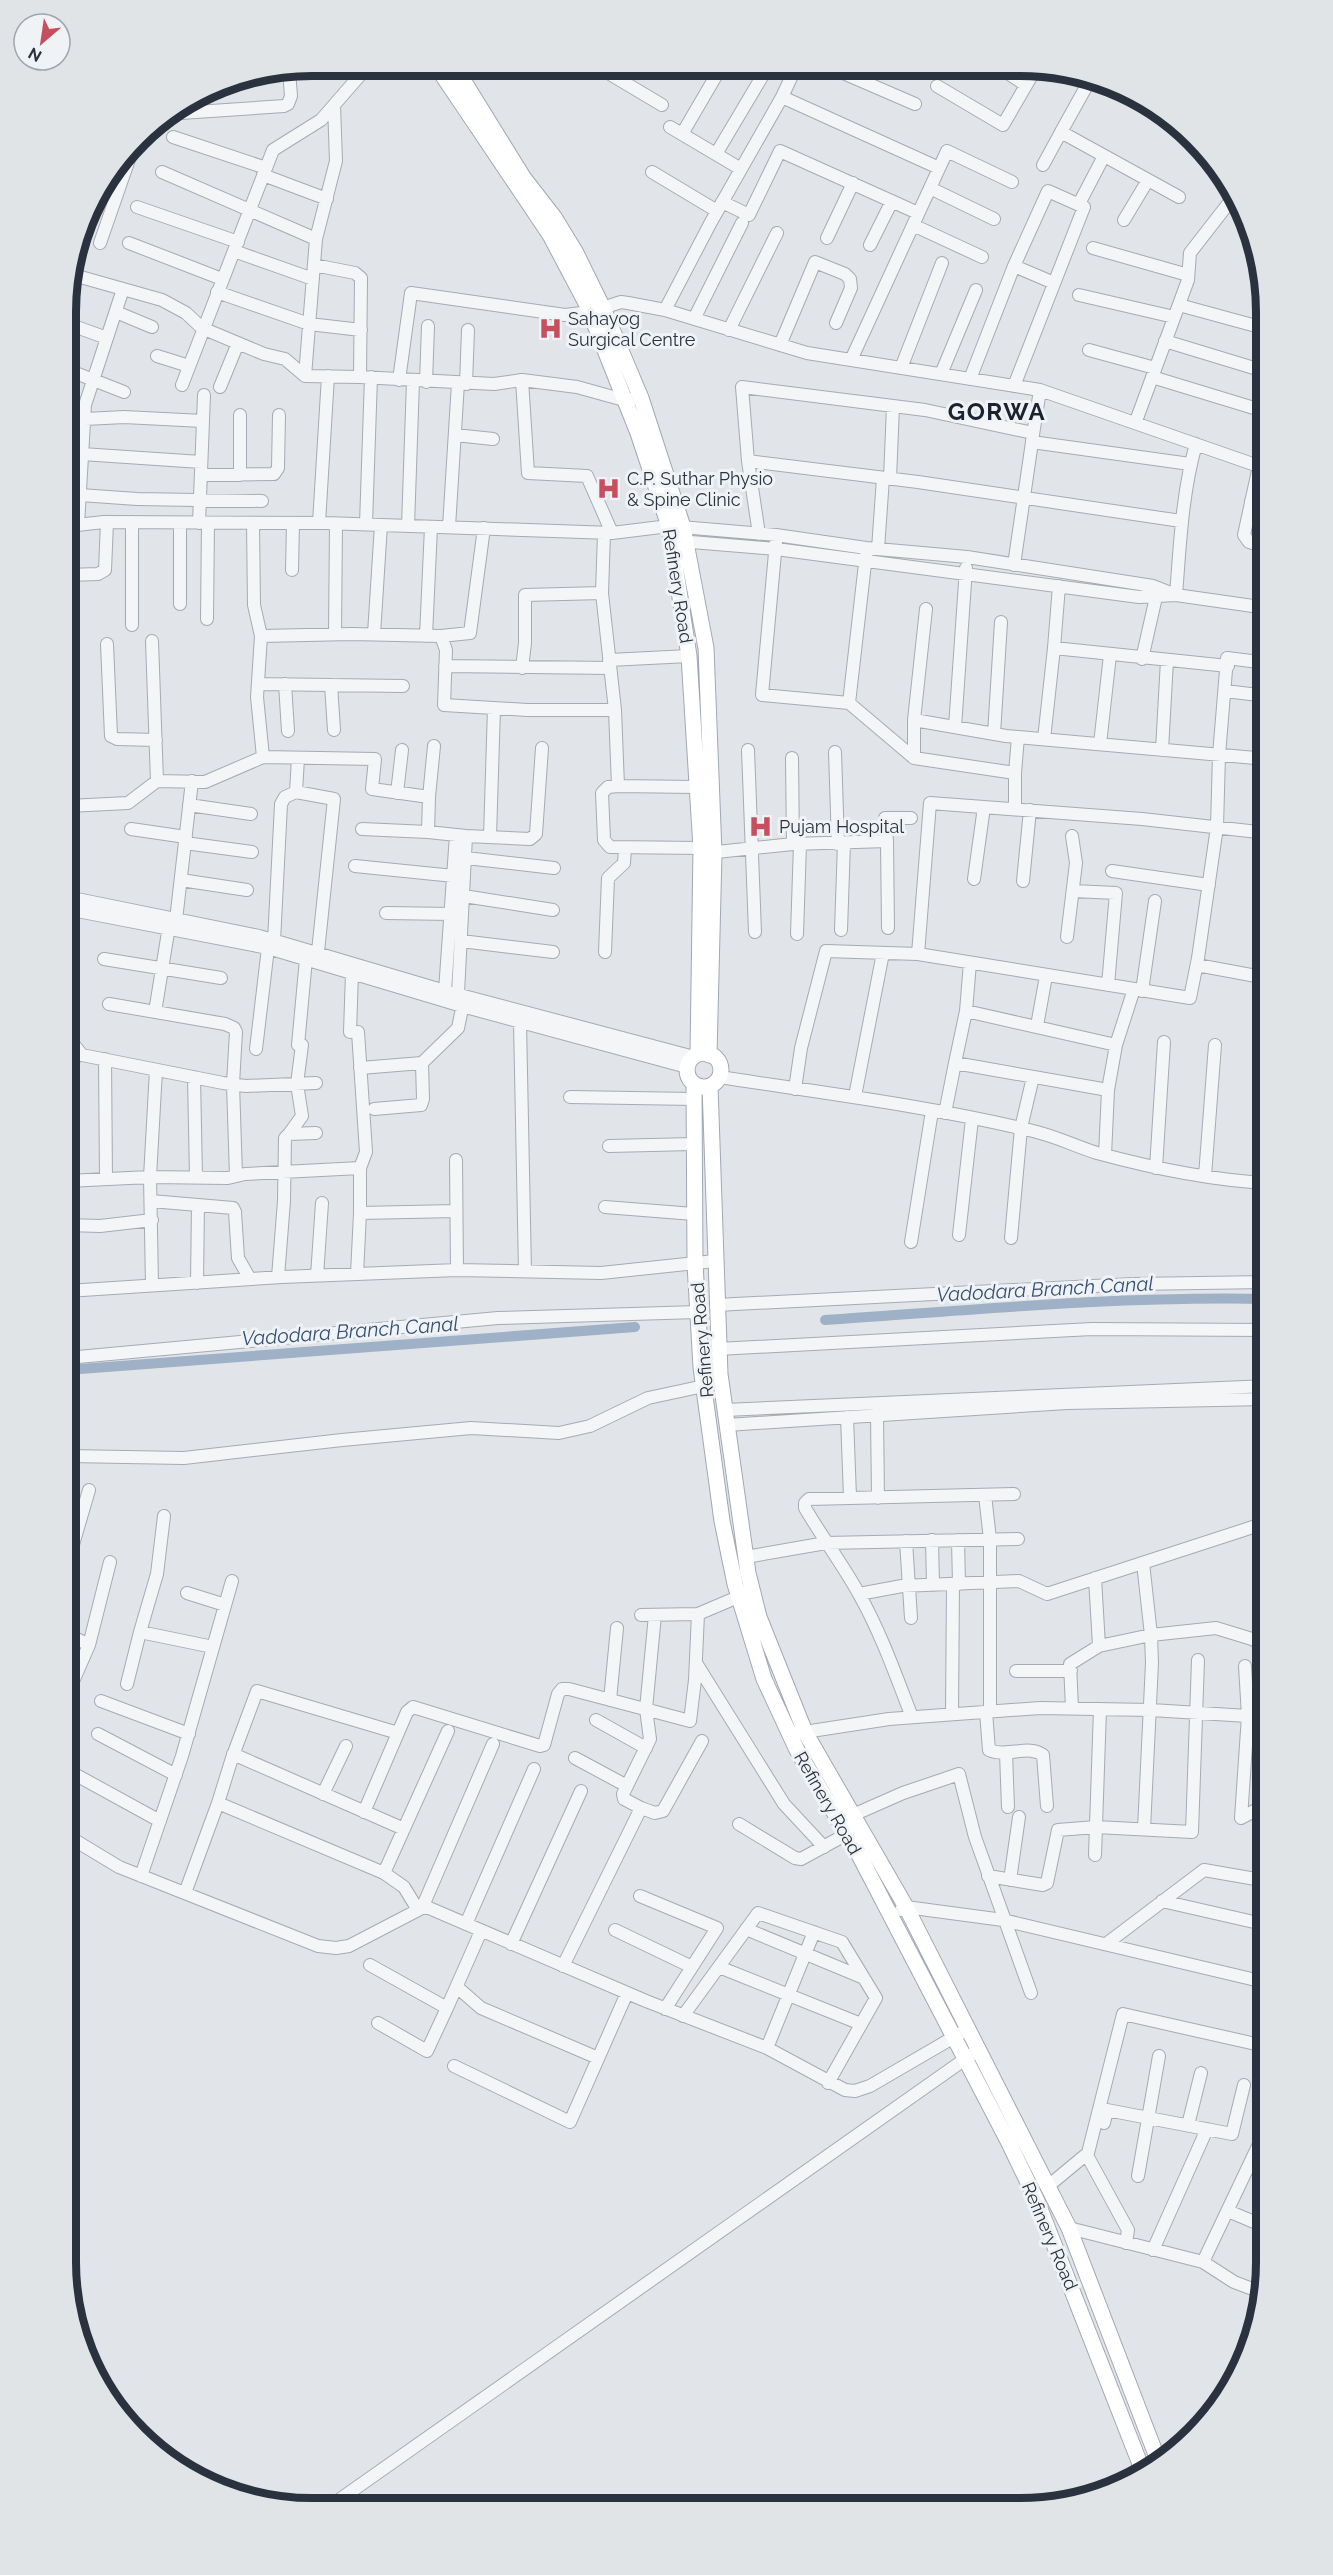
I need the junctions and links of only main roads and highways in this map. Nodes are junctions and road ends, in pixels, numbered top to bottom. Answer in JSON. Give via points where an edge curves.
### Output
{"nodes":[{"id":1,"x":443,"y":76,"type":"edge"},
{"id":2,"x":461,"y":76,"type":"edge"},
{"id":3,"x":596,"y":310,"type":"junction"},
{"id":4,"x":678,"y":534,"type":"junction"},
{"id":5,"x":705,"y":852,"type":"junction"},
{"id":6,"x":697,"y":1058,"type":"junction"},
{"id":7,"x":715,"y":1082,"type":"junction"},
{"id":8,"x":694,"y":1092,"type":"junction"},
{"id":9,"x":720,"y":1374,"type":"junction"},
{"id":10,"x":703,"y":1381,"type":"junction"},
{"id":11,"x":741,"y":1575,"type":"junction"},
{"id":12,"x":1125,"y":2374,"type":"junction"},
{"id":13,"x":1108,"y":2381,"type":"junction"},
{"id":14,"x":1156,"y":2456,"type":"edge"},
{"id":15,"x":1141,"y":2465,"type":"edge"}],
"edges":[{"from":1,"to":3,"type":"main road","name":"Refinery Road"},
{"from":2,"to":3,"type":"main road","name":"Refinery Road","via":[[523,177],[568,239]]},
{"from":3,"to":4,"type":"main road","name":"Refinery Road","via":[[624,400]]},
{"from":3,"to":4,"type":"main road","name":"Refinery Road","via":[[641,398]]},
{"from":4,"to":5,"type":"main road","name":"Refinery Road","via":[[695,787]]},
{"from":4,"to":5,"type":"main road","name":"Refinery Road","via":[[706,648]]},
{"from":5,"to":6,"type":"main road","name":"Refinery Road"},
{"from":6,"to":7,"type":"main road","name":"Refinery Road","via":[[718,1062]]},
{"from":6,"to":8,"type":"main road","via":[[687,1076]]},
{"from":7,"to":8,"type":"main road"},
{"from":7,"to":9,"type":"main road","name":"Refinery Road","via":[[715,1261]]},
{"from":8,"to":10,"type":"main road","name":"Refinery Road","via":[[695,1264]]},
{"from":9,"to":10,"type":"main road"},
{"from":9,"to":11,"type":"main road","name":"Refinery Road","via":[[746,1557]]},
{"from":10,"to":11,"type":"main road","name":"Refinery Road","via":[[722,1521]]},
{"from":11,"to":12,"type":"main road","name":"Refinery Road","via":[[805,1732],[906,1907],[1068,2228]]},
{"from":11,"to":13,"type":"main road","name":"Refinery Road","via":[[738,1597],[764,1679],[789,1735],[891,1917],[1043,2215]]},
{"from":12,"to":13,"type":"main road"},
{"from":12,"to":14,"type":"main road","name":"Refinery Road"},
{"from":13,"to":15,"type":"main road","name":"Refinery Road"}]}
